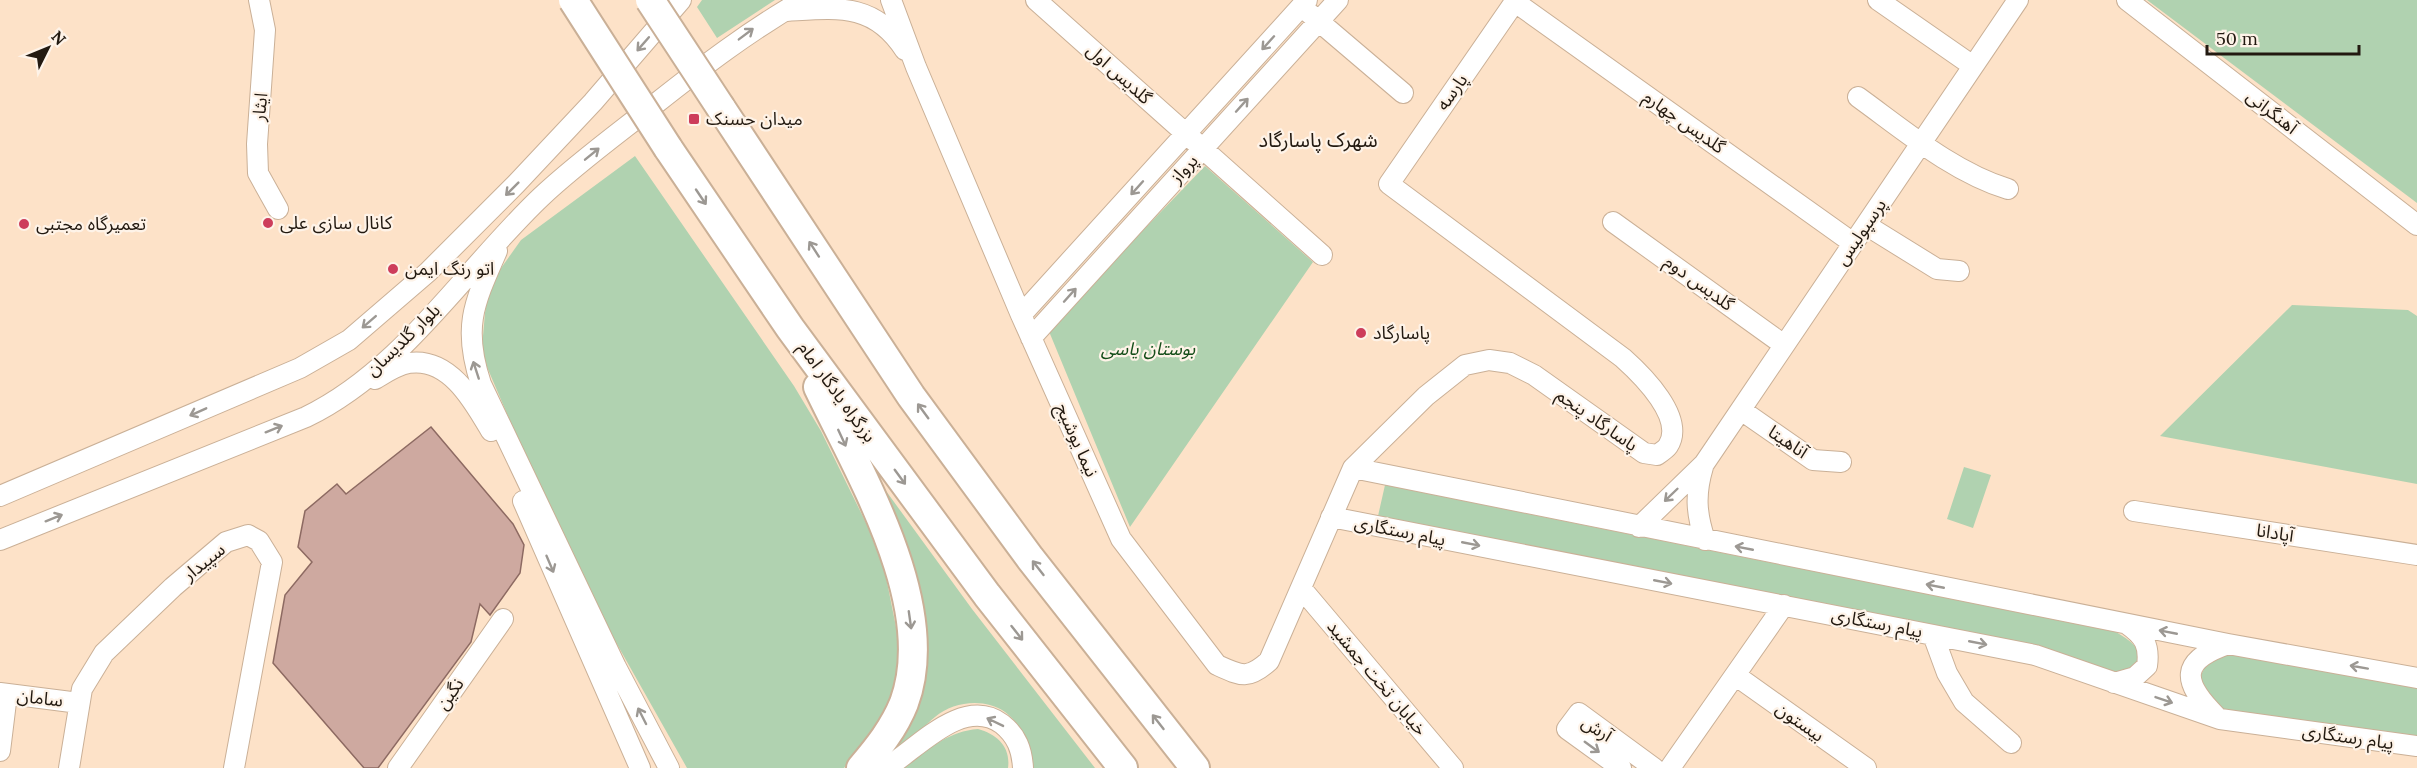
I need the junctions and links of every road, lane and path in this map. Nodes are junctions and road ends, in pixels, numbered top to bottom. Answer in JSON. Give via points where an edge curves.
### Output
{"nodes":[{"id":1,"x":259,"y":0,"type":"edge"},
{"id":2,"x":573,"y":0,"type":"edge"},
{"id":3,"x":650,"y":0,"type":"edge"},
{"id":4,"x":681,"y":0,"type":"edge"},
{"id":5,"x":803,"y":0,"type":"edge"},
{"id":6,"x":891,"y":0,"type":"edge"},
{"id":7,"x":1036,"y":0,"type":"edge"},
{"id":8,"x":1338,"y":0,"type":"edge"},
{"id":9,"x":1878,"y":0,"type":"edge"},
{"id":10,"x":2018,"y":0,"type":"edge"},
{"id":11,"x":2127,"y":0,"type":"edge"},
{"id":12,"x":1516,"y":1,"type":"edge"},
{"id":13,"x":1301,"y":2,"type":"edge"},
{"id":14,"x":783,"y":11,"type":"junction"},
{"id":15,"x":1318,"y":21,"type":"junction"},
{"id":16,"x":1973,"y":66,"type":"junction"},
{"id":17,"x":916,"y":67,"type":"junction"},
{"id":18,"x":1403,"y":93,"type":"dead end"},
{"id":19,"x":1858,"y":97,"type":"dead end"},
{"id":20,"x":1186,"y":134,"type":"junction"},
{"id":21,"x":1921,"y":143,"type":"junction"},
{"id":22,"x":1203,"y":149,"type":"junction"},
{"id":23,"x":1389,"y":184,"type":"joint"},
{"id":24,"x":2008,"y":189,"type":"dead end"},
{"id":25,"x":278,"y":209,"type":"dead end"},
{"id":26,"x":1614,"y":222,"type":"dead end"},
{"id":27,"x":1866,"y":225,"type":"junction"},
{"id":28,"x":2417,"y":225,"type":"edge"},
{"id":29,"x":503,"y":237,"type":"junction"},
{"id":30,"x":1853,"y":243,"type":"junction"},
{"id":31,"x":1322,"y":255,"type":"dead end"},
{"id":32,"x":1959,"y":271,"type":"dead end"},
{"id":33,"x":1021,"y":315,"type":"junction"},
{"id":34,"x":790,"y":328,"type":"junction"},
{"id":35,"x":1031,"y":338,"type":"junction"},
{"id":36,"x":1784,"y":345,"type":"junction"},
{"id":37,"x":343,"y":395,"type":"junction"},
{"id":38,"x":1741,"y":410,"type":"junction"},
{"id":39,"x":1841,"y":462,"type":"dead end"},
{"id":40,"x":1704,"y":464,"type":"junction"},
{"id":41,"x":1353,"y":468,"type":"junction"},
{"id":42,"x":0,"y":496,"type":"edge"},
{"id":43,"x":2134,"y":511,"type":"dead end"},
{"id":44,"x":1331,"y":517,"type":"junction"},
{"id":45,"x":1639,"y":527,"type":"junction"},
{"id":46,"x":0,"y":540,"type":"edge"},
{"id":47,"x":1705,"y":540,"type":"junction"},
{"id":48,"x":2417,"y":555,"type":"edge"},
{"id":49,"x":1301,"y":588,"type":"junction"},
{"id":50,"x":1784,"y":605,"type":"junction"},
{"id":51,"x":503,"y":619,"type":"dead end"},
{"id":52,"x":2125,"y":623,"type":"junction"},
{"id":53,"x":1933,"y":634,"type":"junction"},
{"id":54,"x":2228,"y":644,"type":"junction"},
{"id":55,"x":1735,"y":675,"type":"junction"},
{"id":56,"x":2417,"y":678,"type":"edge"},
{"id":57,"x":2114,"y":683,"type":"junction"},
{"id":58,"x":3,"y":694,"type":"edge"},
{"id":59,"x":79,"y":703,"type":"junction"},
{"id":60,"x":2220,"y":719,"type":"junction"},
{"id":61,"x":2011,"y":743,"type":"dead end"},
{"id":62,"x":2417,"y":746,"type":"edge"},
{"id":63,"x":0,"y":751,"type":"edge"},
{"id":64,"x":1192,"y":762,"type":"edge"},
{"id":65,"x":69,"y":768,"type":"edge"},
{"id":66,"x":234,"y":768,"type":"edge"},
{"id":67,"x":398,"y":768,"type":"edge"},
{"id":68,"x":640,"y":768,"type":"edge"},
{"id":69,"x":669,"y":768,"type":"edge"},
{"id":70,"x":861,"y":768,"type":"edge"},
{"id":71,"x":886,"y":768,"type":"edge"},
{"id":72,"x":1023,"y":768,"type":"edge"},
{"id":73,"x":1123,"y":768,"type":"edge"},
{"id":74,"x":1453,"y":768,"type":"edge"},
{"id":75,"x":1621,"y":768,"type":"edge"},
{"id":76,"x":1654,"y":768,"type":"edge"},
{"id":77,"x":1670,"y":768,"type":"edge"},
{"id":78,"x":1866,"y":768,"type":"edge"}],
"edges":[{"from":1,"to":25,"type":"street","name":"ایثار","via":[[265,30],[258,173]]},
{"from":2,"to":34,"type":"highway","name":"بزرگراه یادگار امام","one_way":true,"bridge":true},
{"from":64,"to":3,"type":"highway","one_way":true,"bridge":true,"via":[[1030,558],[911,396]]},
{"from":4,"to":42,"type":"street","name":"بلوار گلدیسان","one_way":true,"via":[[516,184],[428,272],[349,340],[300,368]]},
{"from":5,"to":14,"type":"street","name":"بلوار گلدیسان"},
{"from":6,"to":17,"type":"street"},
{"from":7,"to":20,"type":"street","name":"گلدیس اول"},
{"from":8,"to":15,"type":"street","name":"پرواز"},
{"from":9,"to":16,"type":"street"},
{"from":10,"to":16,"type":"street","name":"پرسپولیس"},
{"from":11,"to":28,"type":"street","name":"آهنگرانی"},
{"from":12,"to":23,"type":"street","name":"پارسه"},
{"from":12,"to":30,"type":"street","name":"گلدیس چهارم"},
{"from":13,"to":15,"type":"street"},
{"from":13,"to":20,"type":"street","name":"پرواز","one_way":true},
{"from":14,"to":17,"type":"street","via":[[844,8],[872,17],[900,43]]},
{"from":29,"to":14,"type":"street","name":"بلوار گلدیسان","one_way":true,"via":[[541,197],[607,142],[754,28]]},
{"from":15,"to":18,"type":"street"},
{"from":22,"to":15,"type":"street","name":"پرواز","one_way":true},
{"from":16,"to":21,"type":"street","name":"پرسپولیس"},
{"from":17,"to":33,"type":"street","name":"نیما یوشیج"},
{"from":19,"to":21,"type":"street"},
{"from":20,"to":22,"type":"street","name":"گلدیس اول"},
{"from":20,"to":33,"type":"street","name":"پرواز","one_way":true},
{"from":21,"to":24,"type":"street","via":[[1986,182]]},
{"from":21,"to":27,"type":"street","name":"پرسپولیس"},
{"from":22,"to":31,"type":"street"},
{"from":35,"to":22,"type":"street","name":"پرواز","one_way":true},
{"from":23,"to":41,"type":"street","name":"پاسارگاد پنجم","via":[[1647,380],[1664,404],[1671,429],[1669,445],[1657,455],[1644,453],[1534,375],[1510,363],[1489,360],[1465,365],[1426,396]]},
{"from":26,"to":36,"type":"street","name":"گلدیس دوم"},
{"from":27,"to":30,"type":"street","name":"پرسپولیس"},
{"from":27,"to":32,"type":"street","via":[[1937,269]]},
{"from":29,"to":37,"type":"street","name":"بلوار گلدیسان","via":[[402,344]]},
{"from":69,"to":29,"type":"street","one_way":true,"via":[[616,667],[481,384],[472,356],[477,298]]},
{"from":30,"to":36,"type":"street","name":"پرسپولیس"},
{"from":33,"to":35,"type":"street","name":"نیما یوشیج"},
{"from":34,"to":70,"type":"highway","one_way":true,"via":[[873,505],[904,589],[911,622],[910,676],[904,701],[894,725]]},
{"from":34,"to":73,"type":"highway","name":"بزرگراه یادگار امام","one_way":true,"via":[[987,595]]},
{"from":35,"to":49,"type":"street","name":"نیما یوشیج","via":[[1121,539],[1216,665],[1237,675],[1255,674],[1269,661]]},
{"from":36,"to":38,"type":"street","name":"پرسپولیس"},
{"from":46,"to":37,"type":"street","name":"بلوار گلدیسان","one_way":true,"via":[[306,417]]},
{"from":37,"to":68,"type":"street","one_way":true,"via":[[396,367],[421,363],[443,371],[471,399],[498,444]]},
{"from":38,"to":39,"type":"street","name":"آناهیتا","via":[[1813,460]]},
{"from":38,"to":40,"type":"street","name":"پرسپولیس"},
{"from":40,"to":45,"type":"street","name":"پرسپولیس","one_way":true},
{"from":40,"to":47,"type":"street","name":"پرسپولیس","via":[[1696,489],[1696,506]]},
{"from":41,"to":44,"type":"street","name":"نیما یوشیج"},
{"from":41,"to":45,"type":"street"},
{"from":43,"to":48,"type":"street","name":"آپادانا"},
{"from":44,"to":49,"type":"street","name":"نیما یوشیج"},
{"from":44,"to":50,"type":"street","name":"پیام رستگاری","one_way":true},
{"from":45,"to":47,"type":"street"},
{"from":52,"to":47,"type":"street","one_way":true},
{"from":49,"to":74,"type":"street","name":"خیابان تخت جمشید"},
{"from":50,"to":53,"type":"street","name":"پیام رستگاری"},
{"from":50,"to":55,"type":"street"},
{"from":51,"to":67,"type":"street","name":"نگین"},
{"from":54,"to":52,"type":"street","one_way":true},
{"from":52,"to":57,"type":"street","via":[[2142,634],[2149,651],[2147,666],[2135,677]]},
{"from":53,"to":57,"type":"street","name":"پیام رستگاری","one_way":true,"via":[[2035,655]]},
{"from":53,"to":61,"type":"street","via":[[1947,673],[1964,702]]},
{"from":56,"to":54,"type":"street","one_way":true},
{"from":54,"to":60,"type":"street","via":[[2206,651],[2193,663],[2190,681],[2198,698]]},
{"from":55,"to":77,"type":"street"},
{"from":55,"to":78,"type":"street","name":"بیستون"},
{"from":57,"to":60,"type":"street","name":"پیام رستگاری","one_way":true},
{"from":58,"to":59,"type":"street","name":"سامان"},
{"from":58,"to":63,"type":"street"},
{"from":59,"to":65,"type":"street","name":"سپیدار"},
{"from":59,"to":66,"type":"street","name":"سپیدار","via":[[89,673],[104,653],[226,542],[248,535],[259,540],[272,562]]},
{"from":60,"to":62,"type":"street","name":"پیام رستگاری"},
{"from":72,"to":71,"type":"street","one_way":true,"via":[[1021,748],[1011,731],[996,720],[977,715],[933,734]]},
{"from":76,"to":75,"type":"street","name":"آرش","one_way":true,"via":[[1579,713],[1568,729]]}]}
